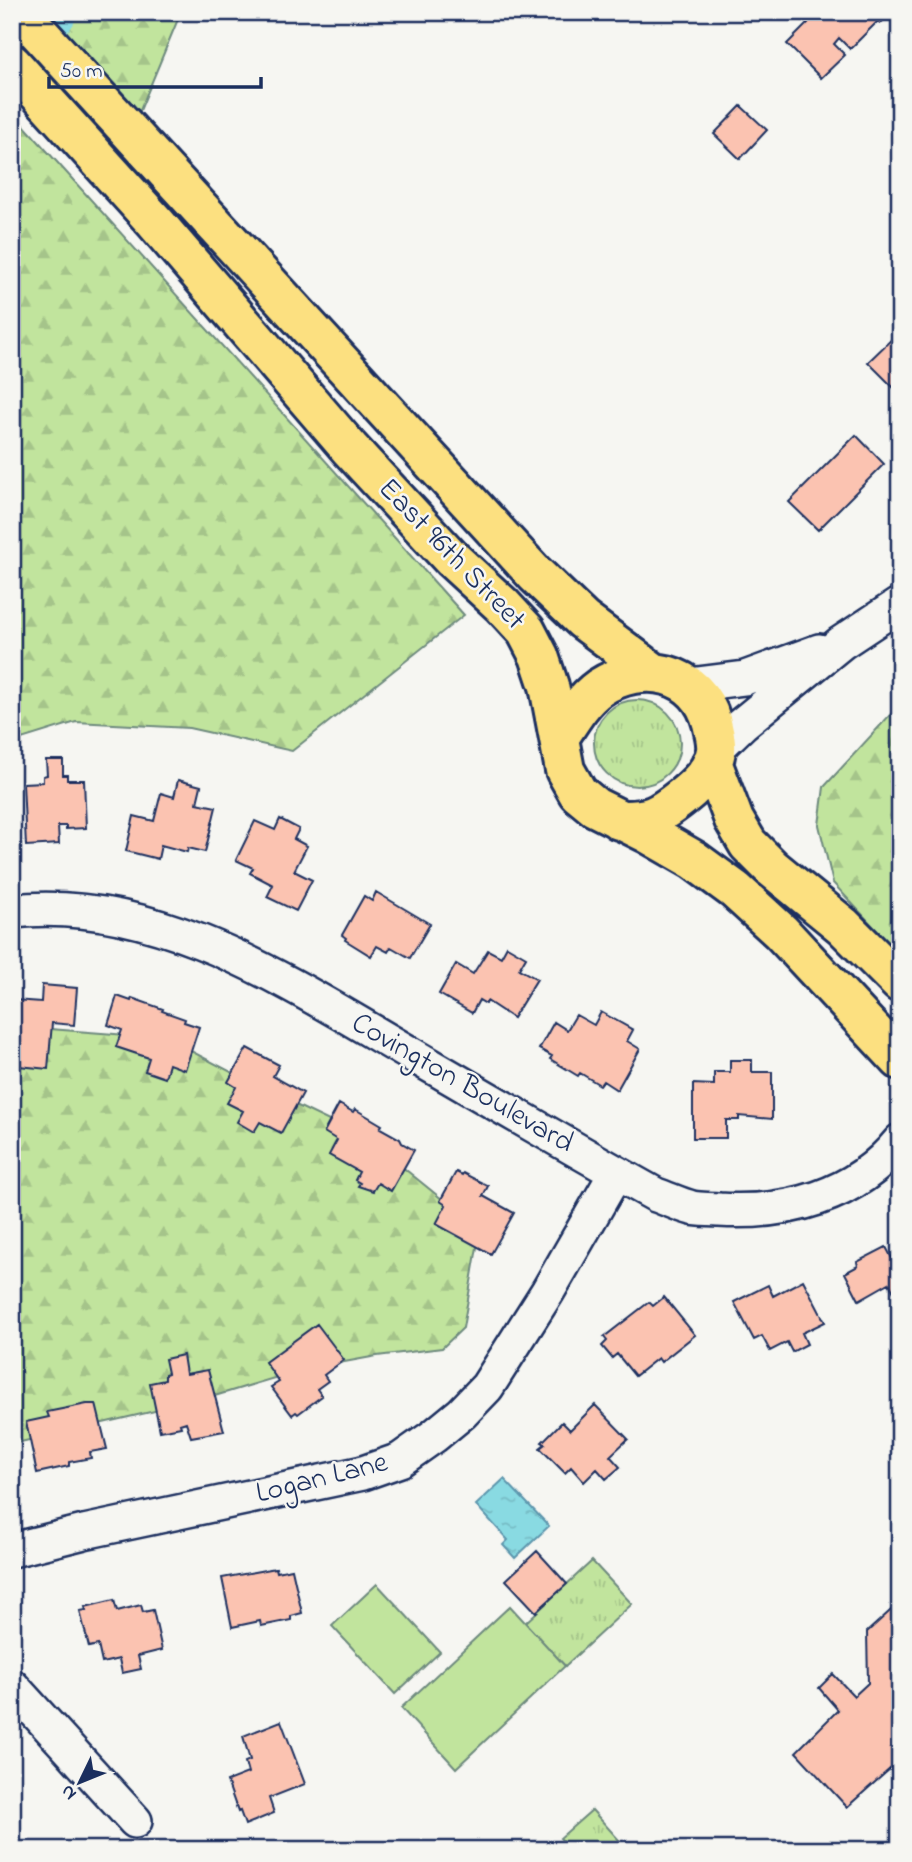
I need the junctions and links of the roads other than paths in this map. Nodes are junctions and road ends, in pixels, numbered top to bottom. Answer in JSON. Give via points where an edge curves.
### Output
{"nodes":[{"id":1,"x":20,"y":12,"type":"edge"},
{"id":2,"x":12,"y":64,"type":"edge"},
{"id":3,"x":900,"y":604,"type":"edge"},
{"id":4,"x":841,"y":643,"type":"junction"},
{"id":5,"x":671,"y":679,"type":"junction"},
{"id":6,"x":559,"y":738,"type":"junction"},
{"id":7,"x":714,"y":755,"type":"junction"},
{"id":8,"x":619,"y":820,"type":"junction"},
{"id":9,"x":12,"y":911,"type":"edge"},
{"id":10,"x":900,"y":983,"type":"edge"},
{"id":11,"x":900,"y":1060,"type":"edge"},
{"id":12,"x":900,"y":1142,"type":"edge"},
{"id":13,"x":616,"y":1173,"type":"junction"},
{"id":14,"x":12,"y":1549,"type":"edge"},
{"id":15,"x":12,"y":1686,"type":"edge"},
{"id":16,"x":135,"y":1821,"type":"dead end"}],
"edges":[{"from":1,"to":5,"type":"main road","name":"East 96th Street","via":[[535,574],[583,620]]},
{"from":2,"to":6,"type":"main road","name":"East 96th Street","via":[[242,320],[350,449],[526,631],[545,673]]},
{"from":3,"to":4,"type":"street"},
{"from":4,"to":5,"type":"street","via":[[744,678]]},
{"from":4,"to":7,"type":"street","via":[[742,724]]},
{"from":5,"to":6,"type":"main road","via":[[628,676],[598,689]]},
{"from":5,"to":7,"type":"main road","name":"East 96th Street","via":[[708,711]]},
{"from":6,"to":8,"type":"main road","name":"East 96th Street","via":[[570,782],[586,801]]},
{"from":7,"to":8,"type":"main road","via":[[694,788],[656,816]]},
{"from":7,"to":10,"type":"main road","name":"East 96th Street","via":[[734,820],[755,852],[837,919]]},
{"from":8,"to":11,"type":"main road","name":"East 96th Street","via":[[695,860],[755,907]]},
{"from":9,"to":13,"type":"street","name":"Covington Boulevard","via":[[64,910],[111,916],[157,926],[222,949]]},
{"from":12,"to":13,"type":"street","name":"Covington Boulevard","via":[[863,1177],[786,1208],[692,1208]]},
{"from":13,"to":14,"type":"street","name":"Logan Lane","via":[[487,1387],[462,1413],[400,1460],[363,1473]]},
{"from":15,"to":16,"type":"street"}]}
